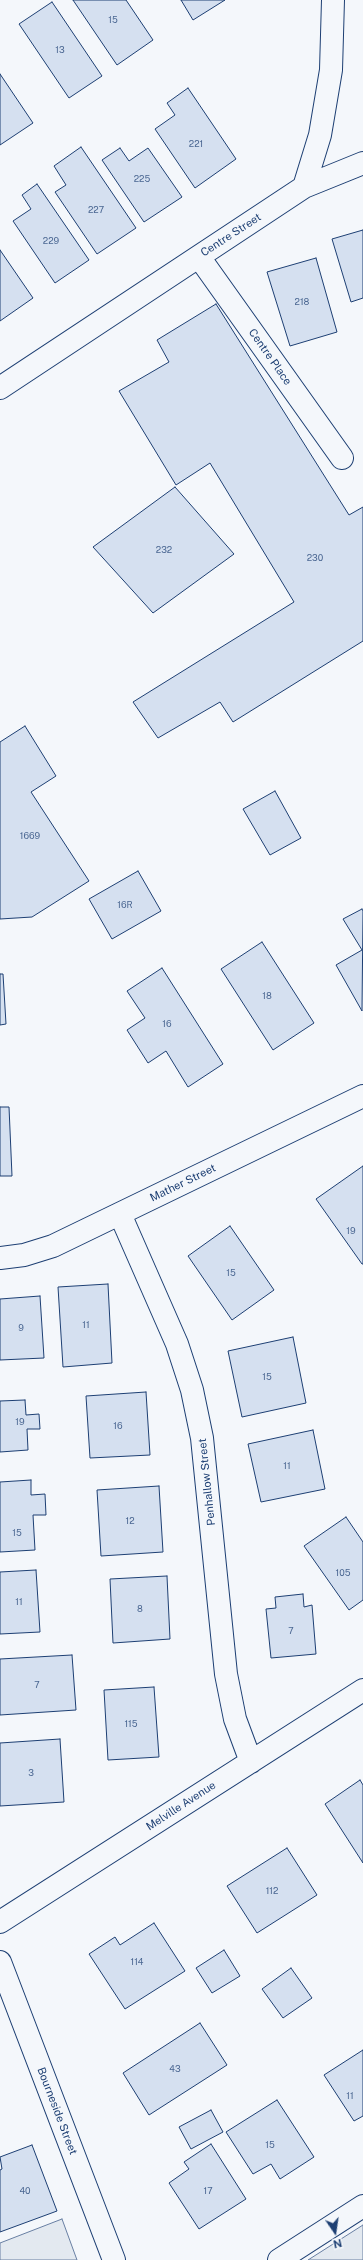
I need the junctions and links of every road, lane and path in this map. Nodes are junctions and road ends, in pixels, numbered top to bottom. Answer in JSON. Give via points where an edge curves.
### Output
{"nodes":[{"id":1,"x":333,"y":0,"type":"edge"},
{"id":2,"x":363,"y":163,"type":"edge"},
{"id":3,"x":304,"y":187,"type":"junction"},
{"id":4,"x":199,"y":257,"type":"junction"},
{"id":5,"x":0,"y":388,"type":"edge"},
{"id":6,"x":342,"y":458,"type":"dead end"},
{"id":7,"x":363,"y":1096,"type":"edge"},
{"id":8,"x":120,"y":1214,"type":"junction"},
{"id":9,"x":0,"y":1258,"type":"edge"},
{"id":10,"x":363,"y":1690,"type":"edge"},
{"id":11,"x":251,"y":1762,"type":"junction"},
{"id":12,"x":0,"y":1922,"type":"edge"},
{"id":13,"x":0,"y":1962,"type":"edge"},
{"id":14,"x":363,"y":2206,"type":"edge"},
{"id":15,"x":114,"y":2260,"type":"edge"},
{"id":16,"x":279,"y":2260,"type":"edge"}],
"edges":[{"from":1,"to":3,"type":"street","via":[[331,70],[320,135]]},
{"from":2,"to":3,"type":"street","name":"Centre Street"},
{"from":3,"to":4,"type":"street","name":"Centre Street"},
{"from":4,"to":5,"type":"street","name":"Centre Street"},
{"from":4,"to":6,"type":"street","name":"Centre Place"},
{"from":7,"to":8,"type":"street","name":"Mather Street"},
{"from":8,"to":9,"type":"street","name":"Mather Street","via":[[53,1246],[24,1255]]},
{"from":8,"to":11,"type":"street","name":"Penhallow Street","via":[[176,1344],[192,1390],[204,1457],[226,1674],[235,1719]]},
{"from":10,"to":11,"type":"street","name":"Melville Avenue"},
{"from":11,"to":12,"type":"street","name":"Melville Avenue"},
{"from":13,"to":15,"type":"street","name":"Bourneside Street"},
{"from":14,"to":16,"type":"street"}]}
